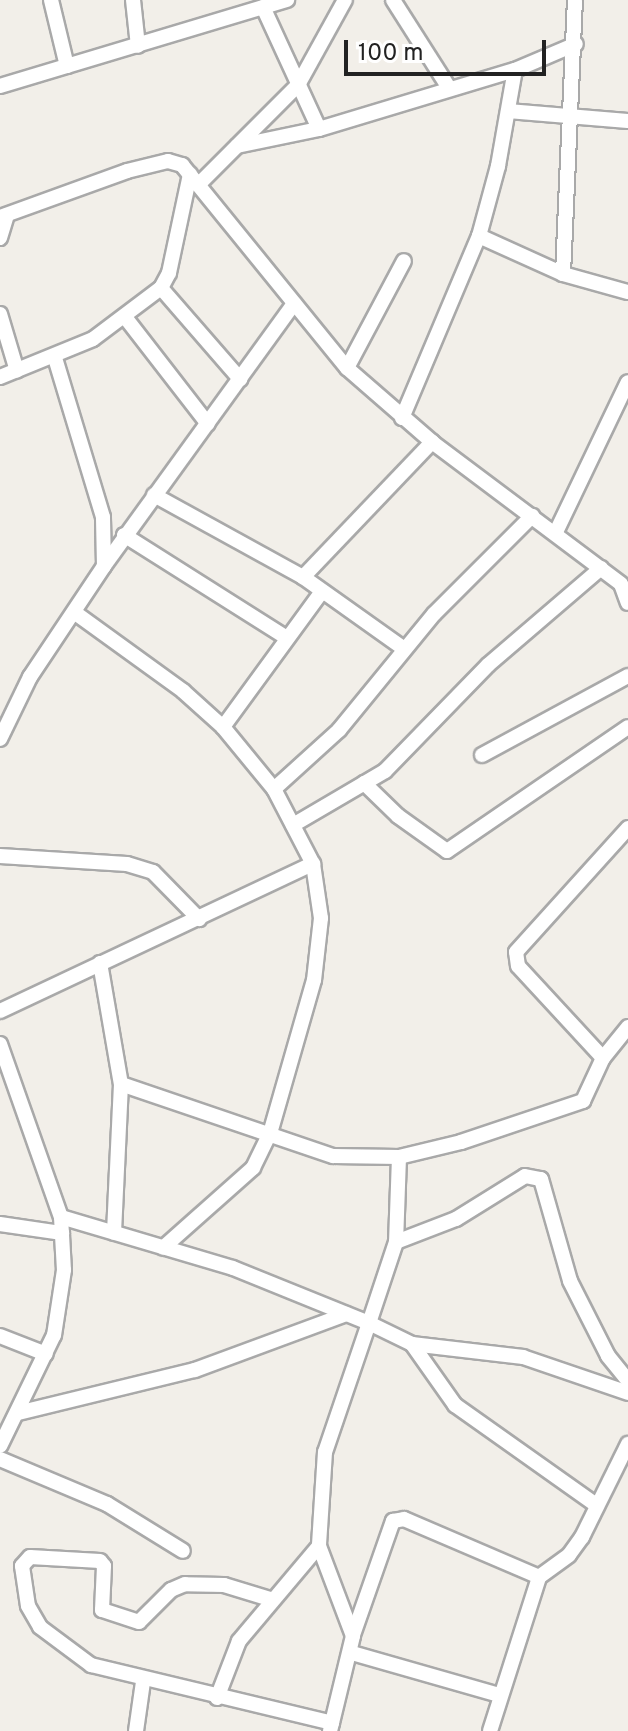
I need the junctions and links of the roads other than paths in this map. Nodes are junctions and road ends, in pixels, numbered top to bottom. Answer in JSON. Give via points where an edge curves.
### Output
{"nodes":[{"id":1,"x":51,"y":0,"type":"edge"},
{"id":2,"x":133,"y":0,"type":"edge"},
{"id":3,"x":287,"y":0,"type":"edge"},
{"id":4,"x":345,"y":0,"type":"edge"},
{"id":5,"x":393,"y":0,"type":"edge"},
{"id":6,"x":575,"y":0,"type":"edge"},
{"id":7,"x":263,"y":7,"type":"junction"},
{"id":8,"x":576,"y":44,"type":"junction"},
{"id":9,"x":138,"y":46,"type":"junction"},
{"id":10,"x":67,"y":66,"type":"junction"},
{"id":11,"x":515,"y":70,"type":"junction"},
{"id":12,"x":298,"y":85,"type":"junction"},
{"id":13,"x":0,"y":86,"type":"edge"},
{"id":14,"x":449,"y":88,"type":"junction"},
{"id":15,"x":508,"y":111,"type":"junction"},
{"id":16,"x":573,"y":119,"type":"junction"},
{"id":17,"x":628,"y":121,"type":"edge"},
{"id":18,"x":319,"y":129,"type":"junction"},
{"id":19,"x":237,"y":146,"type":"junction"},
{"id":20,"x":194,"y":179,"type":"junction"},
{"id":21,"x":3,"y":216,"type":"edge"},
{"id":22,"x":479,"y":236,"type":"junction"},
{"id":23,"x":0,"y":238,"type":"edge"},
{"id":24,"x":404,"y":261,"type":"dead end"},
{"id":25,"x":563,"y":274,"type":"junction"},
{"id":26,"x":161,"y":288,"type":"junction"},
{"id":27,"x":628,"y":292,"type":"edge"},
{"id":28,"x":294,"y":304,"type":"junction"},
{"id":29,"x":0,"y":314,"type":"edge"},
{"id":30,"x":125,"y":317,"type":"junction"},
{"id":31,"x":55,"y":358,"type":"junction"},
{"id":32,"x":347,"y":368,"type":"junction"},
{"id":33,"x":17,"y":371,"type":"junction"},
{"id":34,"x":0,"y":377,"type":"edge"},
{"id":35,"x":240,"y":379,"type":"junction"},
{"id":36,"x":628,"y":382,"type":"edge"},
{"id":37,"x":402,"y":418,"type":"junction"},
{"id":38,"x":208,"y":424,"type":"junction"},
{"id":39,"x":432,"y":442,"type":"junction"},
{"id":40,"x":154,"y":495,"type":"junction"},
{"id":41,"x":532,"y":516,"type":"junction"},
{"id":42,"x":556,"y":532,"type":"junction"},
{"id":43,"x":124,"y":535,"type":"junction"},
{"id":44,"x":104,"y":566,"type":"junction"},
{"id":45,"x":601,"y":568,"type":"junction"},
{"id":46,"x":303,"y":577,"type":"junction"},
{"id":47,"x":624,"y":584,"type":"edge"},
{"id":48,"x":322,"y":591,"type":"junction"},
{"id":49,"x":628,"y":603,"type":"edge"},
{"id":50,"x":74,"y":612,"type":"junction"},
{"id":51,"x":287,"y":638,"type":"junction"},
{"id":52,"x":403,"y":648,"type":"junction"},
{"id":53,"x":628,"y":676,"type":"edge"},
{"id":54,"x":223,"y":727,"type":"junction"},
{"id":55,"x":628,"y":727,"type":"edge"},
{"id":56,"x":0,"y":739,"type":"edge"},
{"id":57,"x":482,"y":755,"type":"dead end"},
{"id":58,"x":364,"y":783,"type":"junction"},
{"id":59,"x":274,"y":789,"type":"junction"},
{"id":60,"x":293,"y":825,"type":"junction"},
{"id":61,"x":628,"y":828,"type":"edge"},
{"id":62,"x":0,"y":856,"type":"edge"},
{"id":63,"x":313,"y":864,"type":"junction"},
{"id":64,"x":199,"y":919,"type":"junction"},
{"id":65,"x":100,"y":963,"type":"junction"},
{"id":66,"x":0,"y":1011,"type":"edge"},
{"id":67,"x":628,"y":1027,"type":"edge"},
{"id":68,"x":0,"y":1044,"type":"edge"},
{"id":69,"x":603,"y":1058,"type":"junction"},
{"id":70,"x":4,"y":1064,"type":"edge"},
{"id":71,"x":121,"y":1084,"type":"junction"},
{"id":72,"x":270,"y":1133,"type":"junction"},
{"id":73,"x":399,"y":1157,"type":"junction"},
{"id":74,"x":0,"y":1224,"type":"edge"},
{"id":75,"x":61,"y":1225,"type":"junction"},
{"id":76,"x":114,"y":1233,"type":"junction"},
{"id":77,"x":396,"y":1242,"type":"junction"},
{"id":78,"x":163,"y":1248,"type":"junction"},
{"id":79,"x":346,"y":1314,"type":"junction"},
{"id":80,"x":369,"y":1323,"type":"junction"},
{"id":81,"x":0,"y":1336,"type":"edge"},
{"id":82,"x":412,"y":1344,"type":"junction"},
{"id":83,"x":46,"y":1354,"type":"junction"},
{"id":84,"x":628,"y":1381,"type":"edge"},
{"id":85,"x":628,"y":1393,"type":"edge"},
{"id":86,"x":18,"y":1413,"type":"junction"},
{"id":87,"x":628,"y":1444,"type":"edge"},
{"id":88,"x":0,"y":1446,"type":"edge"},
{"id":89,"x":0,"y":1459,"type":"edge"},
{"id":90,"x":596,"y":1505,"type":"junction"},
{"id":91,"x":319,"y":1546,"type":"junction"},
{"id":92,"x":183,"y":1551,"type":"dead end"},
{"id":93,"x":539,"y":1577,"type":"junction"},
{"id":94,"x":270,"y":1599,"type":"junction"},
{"id":95,"x":353,"y":1636,"type":"junction"},
{"id":96,"x":352,"y":1653,"type":"junction"},
{"id":97,"x":143,"y":1682,"type":"junction"},
{"id":98,"x":499,"y":1695,"type":"junction"},
{"id":99,"x":217,"y":1698,"type":"junction"},
{"id":100,"x":331,"y":1727,"type":"edge"},
{"id":101,"x":136,"y":1731,"type":"edge"},
{"id":102,"x":490,"y":1731,"type":"edge"}],
"edges":[{"from":1,"to":10,"type":"street"},
{"from":2,"to":9,"type":"street"},
{"from":3,"to":7,"type":"street"},
{"from":4,"to":12,"type":"street"},
{"from":5,"to":14,"type":"street"},
{"from":6,"to":8,"type":"street"},
{"from":7,"to":9,"type":"street"},
{"from":7,"to":12,"type":"street"},
{"from":8,"to":11,"type":"street"},
{"from":8,"to":16,"type":"street"},
{"from":9,"to":10,"type":"street"},
{"from":10,"to":13,"type":"street"},
{"from":11,"to":14,"type":"street"},
{"from":11,"to":15,"type":"street"},
{"from":12,"to":18,"type":"street"},
{"from":12,"to":19,"type":"street"},
{"from":14,"to":18,"type":"street"},
{"from":15,"to":16,"type":"street"},
{"from":15,"to":22,"type":"street"},
{"from":16,"to":17,"type":"street"},
{"from":16,"to":25,"type":"street"},
{"from":18,"to":19,"type":"street"},
{"from":19,"to":20,"type":"street"},
{"from":20,"to":21,"type":"street","via":[[168,161]]},
{"from":20,"to":26,"type":"street"},
{"from":20,"to":28,"type":"street"},
{"from":21,"to":23,"type":"street"},
{"from":22,"to":25,"type":"street"},
{"from":22,"to":37,"type":"street"},
{"from":24,"to":32,"type":"street"},
{"from":25,"to":27,"type":"street"},
{"from":26,"to":30,"type":"street"},
{"from":26,"to":35,"type":"street"},
{"from":28,"to":32,"type":"street"},
{"from":28,"to":35,"type":"street"},
{"from":29,"to":33,"type":"street"},
{"from":30,"to":31,"type":"street"},
{"from":30,"to":38,"type":"street"},
{"from":31,"to":33,"type":"street"},
{"from":31,"to":44,"type":"street","via":[[103,517]]},
{"from":32,"to":37,"type":"street"},
{"from":33,"to":34,"type":"street"},
{"from":35,"to":38,"type":"street"},
{"from":36,"to":42,"type":"street"},
{"from":37,"to":39,"type":"street"},
{"from":38,"to":40,"type":"street"},
{"from":39,"to":41,"type":"street"},
{"from":39,"to":46,"type":"street"},
{"from":40,"to":43,"type":"street"},
{"from":40,"to":46,"type":"street"},
{"from":41,"to":42,"type":"street"},
{"from":41,"to":52,"type":"street"},
{"from":42,"to":45,"type":"street"},
{"from":43,"to":44,"type":"street"},
{"from":43,"to":51,"type":"street"},
{"from":44,"to":50,"type":"street"},
{"from":45,"to":47,"type":"street"},
{"from":45,"to":58,"type":"street","via":[[488,665],[385,771]]},
{"from":46,"to":48,"type":"street"},
{"from":47,"to":49,"type":"street"},
{"from":48,"to":51,"type":"street"},
{"from":48,"to":52,"type":"street"},
{"from":50,"to":54,"type":"street","via":[[183,691]]},
{"from":50,"to":56,"type":"street","via":[[30,677]]},
{"from":51,"to":54,"type":"street"},
{"from":52,"to":59,"type":"street","via":[[339,730]]},
{"from":53,"to":57,"type":"street"},
{"from":54,"to":59,"type":"street"},
{"from":55,"to":58,"type":"street","via":[[447,851]]},
{"from":58,"to":60,"type":"street"},
{"from":59,"to":60,"type":"street"},
{"from":60,"to":63,"type":"street"},
{"from":61,"to":69,"type":"street","via":[[515,959]]},
{"from":62,"to":64,"type":"street","via":[[127,864],[153,872]]},
{"from":63,"to":64,"type":"street"},
{"from":63,"to":72,"type":"street","via":[[321,918],[314,980]]},
{"from":64,"to":65,"type":"street"},
{"from":65,"to":66,"type":"street"},
{"from":65,"to":71,"type":"street"},
{"from":67,"to":69,"type":"street"},
{"from":68,"to":70,"type":"street"},
{"from":69,"to":73,"type":"street","via":[[591,1092],[575,1105]]},
{"from":70,"to":75,"type":"street"},
{"from":71,"to":72,"type":"street"},
{"from":71,"to":76,"type":"street"},
{"from":72,"to":73,"type":"street","via":[[333,1156]]},
{"from":72,"to":78,"type":"street","via":[[253,1168]]},
{"from":73,"to":77,"type":"street"},
{"from":74,"to":75,"type":"street"},
{"from":75,"to":76,"type":"street"},
{"from":75,"to":83,"type":"street","via":[[60,1310]]},
{"from":76,"to":78,"type":"street"},
{"from":77,"to":80,"type":"street"},
{"from":77,"to":84,"type":"street","via":[[456,1219],[525,1176],[541,1179],[570,1281],[590,1326]]},
{"from":78,"to":79,"type":"street","via":[[233,1268]]},
{"from":79,"to":80,"type":"street"},
{"from":79,"to":86,"type":"street","via":[[195,1370]]},
{"from":80,"to":82,"type":"street"},
{"from":80,"to":91,"type":"street","via":[[325,1452]]},
{"from":81,"to":83,"type":"street"},
{"from":82,"to":85,"type":"street","via":[[523,1357]]},
{"from":82,"to":90,"type":"street","via":[[455,1405]]},
{"from":83,"to":86,"type":"street"},
{"from":86,"to":88,"type":"street"},
{"from":87,"to":90,"type":"street"},
{"from":89,"to":92,"type":"street","via":[[107,1504]]},
{"from":90,"to":93,"type":"street","via":[[569,1555]]},
{"from":91,"to":94,"type":"street"},
{"from":91,"to":95,"type":"street"},
{"from":93,"to":95,"type":"street","via":[[404,1519],[393,1521]]},
{"from":93,"to":98,"type":"street"},
{"from":94,"to":97,"type":"street","via":[[224,1585],[185,1584],[171,1590],[139,1622],[102,1610],[100,1561],[30,1557],[24,1562],[28,1606],[40,1627],[75,1657]]},
{"from":94,"to":99,"type":"street","via":[[230,1657]]},
{"from":95,"to":96,"type":"street"},
{"from":96,"to":98,"type":"street"},
{"from":96,"to":100,"type":"street"},
{"from":97,"to":99,"type":"street"},
{"from":97,"to":101,"type":"street"},
{"from":98,"to":102,"type":"street"},
{"from":99,"to":100,"type":"street"}]}
